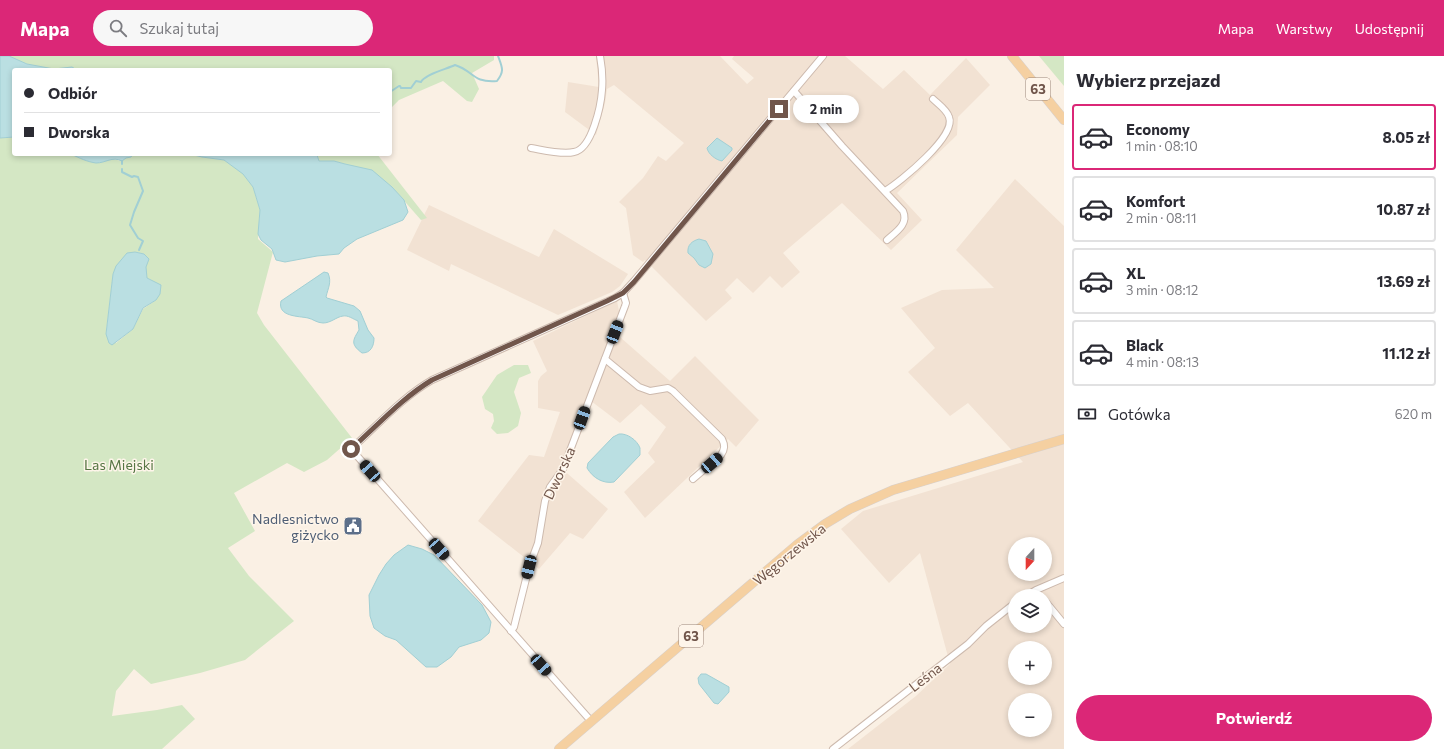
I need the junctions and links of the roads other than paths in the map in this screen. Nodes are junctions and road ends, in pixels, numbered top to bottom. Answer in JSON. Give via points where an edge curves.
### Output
{"nodes":[{"id":1,"x":600,"y":56,"type":"edge"},
{"id":2,"x":823,"y":56,"type":"edge"},
{"id":3,"x":1012,"y":56,"type":"edge"},
{"id":4,"x":794,"y":91,"type":"junction"},
{"id":5,"x":932,"y":99,"type":"dead end"},
{"id":6,"x":1064,"y":120,"type":"edge"},
{"id":7,"x":531,"y":148,"type":"dead end"},
{"id":8,"x":885,"y":191,"type":"junction"},
{"id":9,"x":887,"y":240,"type":"dead end"},
{"id":10,"x":623,"y":293,"type":"junction"},
{"id":11,"x":605,"y":359,"type":"junction"},
{"id":12,"x":1064,"y":439,"type":"edge"},
{"id":13,"x":693,"y":479,"type":"dead end"},
{"id":14,"x":1064,"y":578,"type":"edge"},
{"id":15,"x":1038,"y":589,"type":"edge"},
{"id":16,"x":1008,"y":609,"type":"edge"},
{"id":17,"x":1052,"y":610,"type":"edge"},
{"id":18,"x":1064,"y":624,"type":"edge"},
{"id":19,"x":511,"y":631,"type":"junction"},
{"id":20,"x":591,"y":721,"type":"junction"},
{"id":21,"x":559,"y":749,"type":"edge"},
{"id":22,"x":833,"y":749,"type":"edge"}],
"edges":[{"from":1,"to":7,"type":"street","via":[[601,101],[594,126],[583,148],[575,152]]},
{"from":2,"to":4,"type":"street"},
{"from":3,"to":6,"type":"main road","number":"63"},
{"from":4,"to":8,"type":"street"},
{"from":4,"to":10,"type":"street"},
{"from":5,"to":8,"type":"street","via":[[950,118],[950,128],[918,165]]},
{"from":8,"to":9,"type":"street","via":[[903,211],[906,219],[901,228]]},
{"from":10,"to":11,"type":"street","name":"Dworska","via":[[626,303]]},
{"from":10,"to":19,"type":"street","via":[[421,386],[351,449]]},
{"from":11,"to":13,"type":"street","via":[[639,387],[650,391],[668,388],[673,391],[722,439],[724,451]]},
{"from":11,"to":19,"type":"street","name":"Dworska","via":[[564,469],[547,494],[538,543]]},
{"from":12,"to":20,"type":"main road","name":"Węgorzewska","number":"63","via":[[893,490],[824,524]]},
{"from":14,"to":15,"type":"street"},
{"from":16,"to":22,"type":"street","name":"Leśna","via":[[968,644]]},
{"from":17,"to":18,"type":"street"},
{"from":19,"to":20,"type":"street"},
{"from":20,"to":21,"type":"main road","name":"Węgorzewska","number":"63"}]}
